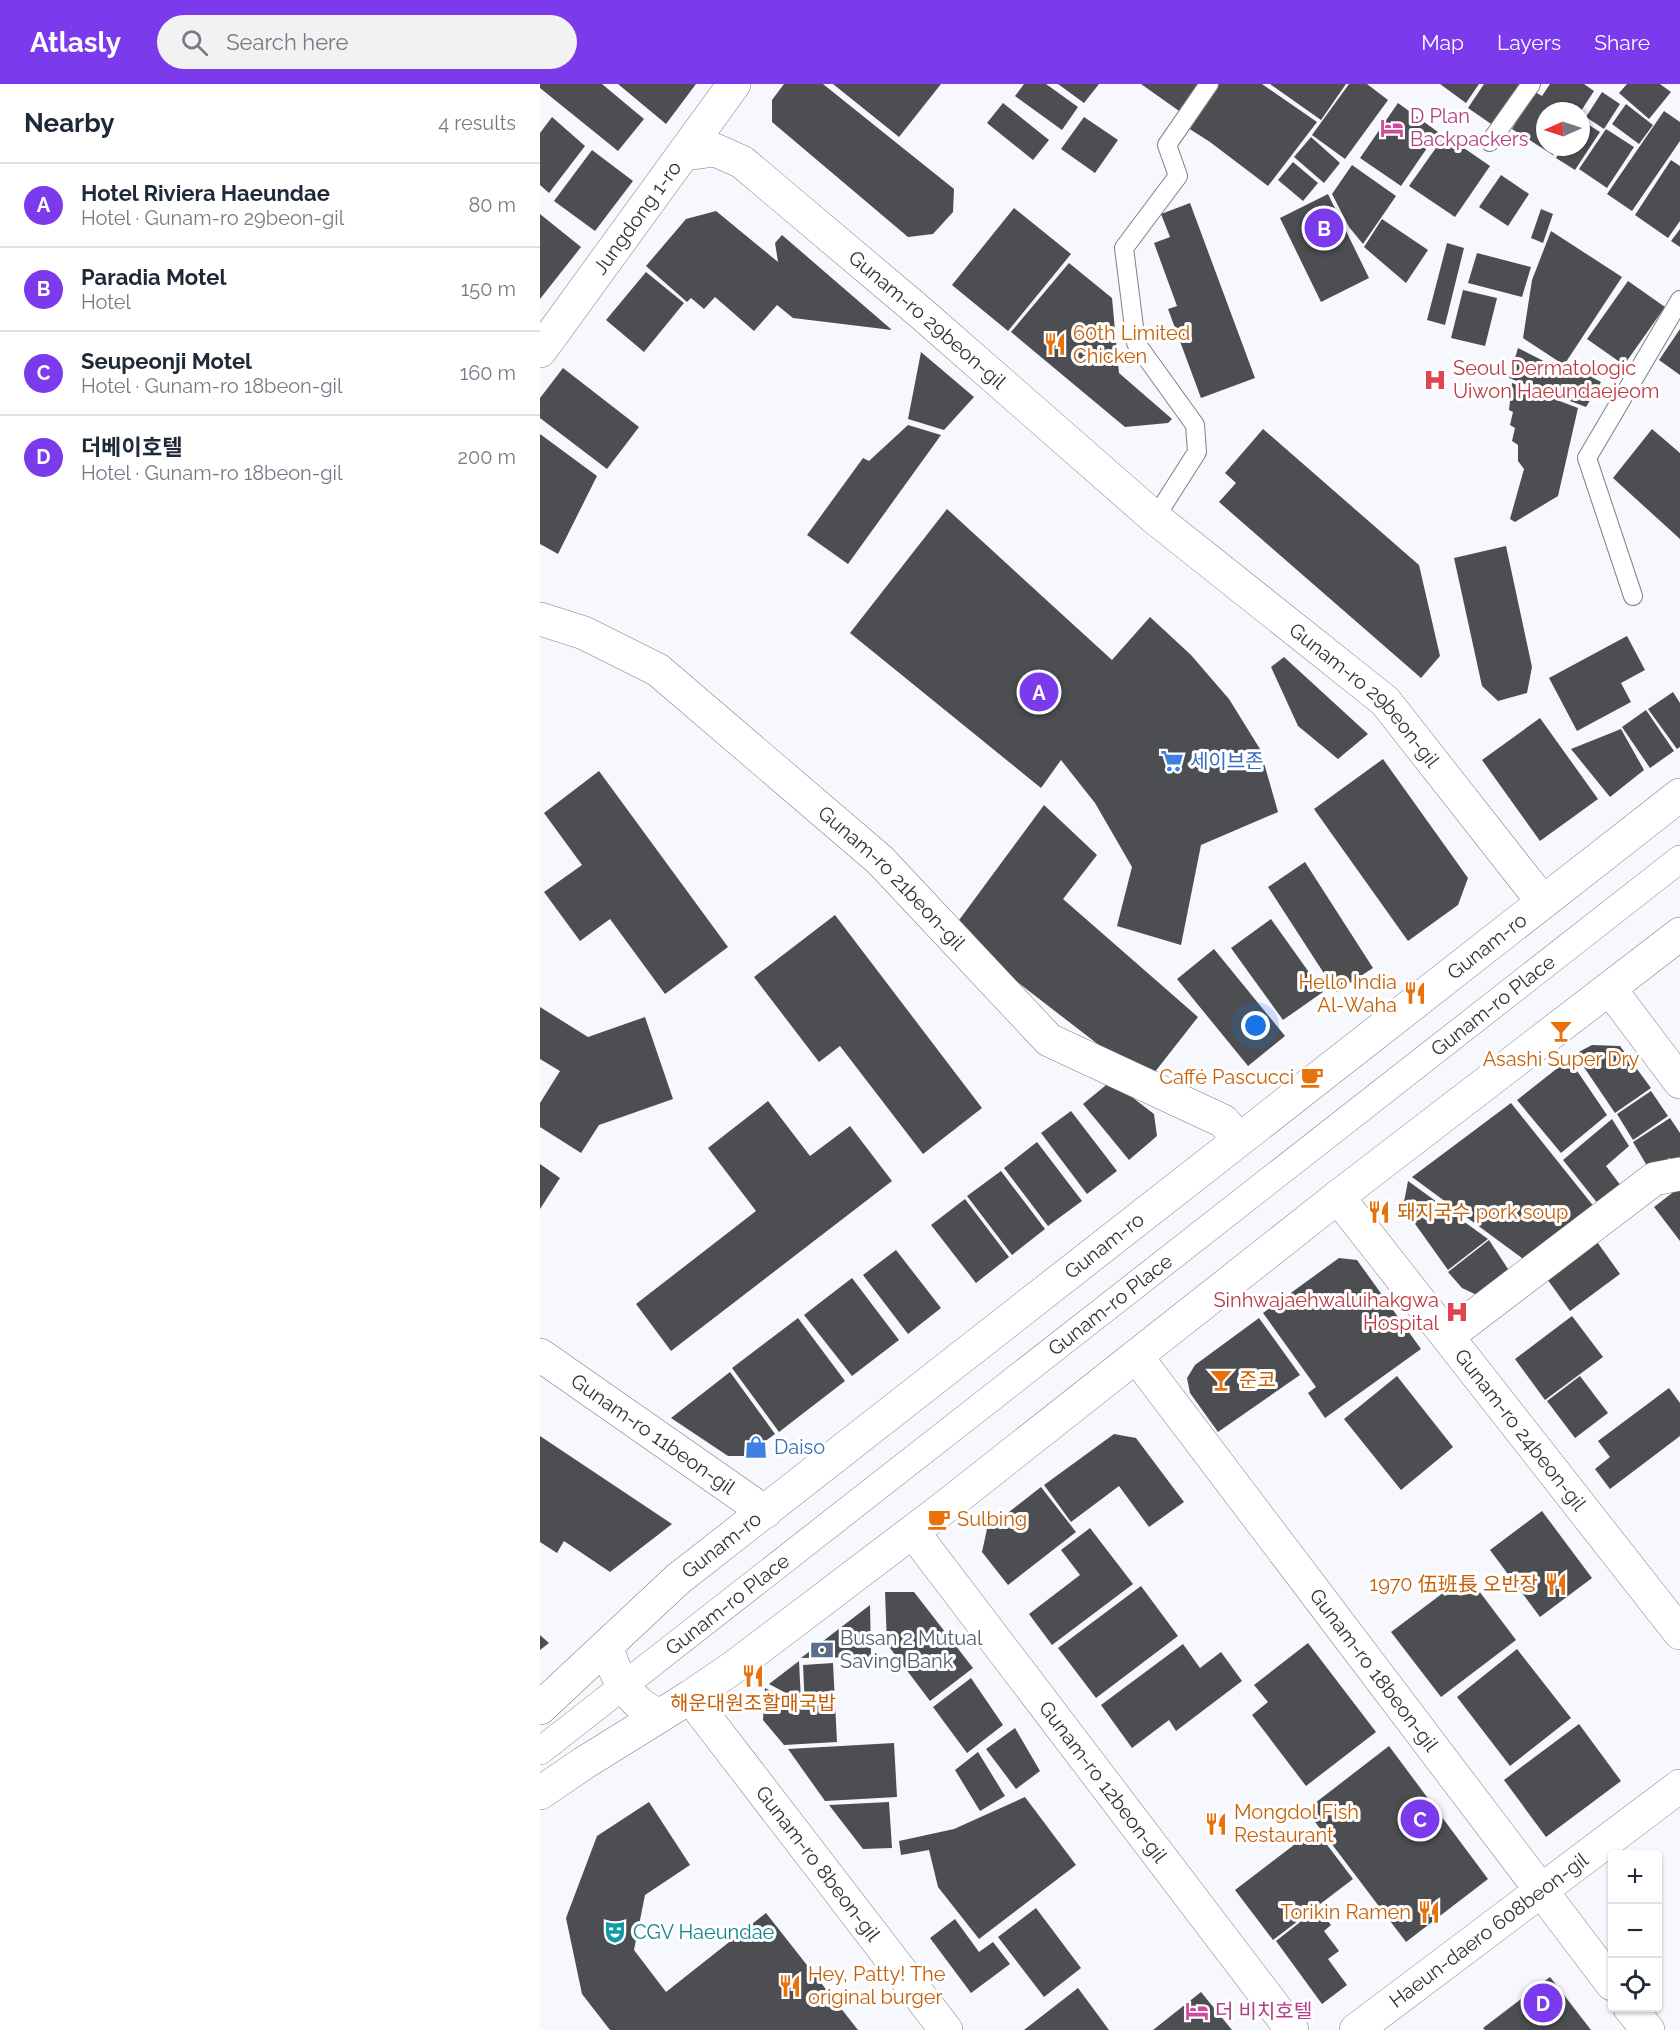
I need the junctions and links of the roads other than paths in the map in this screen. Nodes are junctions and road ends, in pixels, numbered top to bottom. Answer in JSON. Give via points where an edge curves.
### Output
{"nodes":[{"id":1,"x":1209,"y":84,"type":"edge"},
{"id":2,"x":1531,"y":84,"type":"edge"},
{"id":3,"x":731,"y":85,"type":"edge"},
{"id":4,"x":1490,"y":142,"type":"dead end"},
{"id":5,"x":685,"y":154,"type":"junction"},
{"id":6,"x":1680,"y":300,"type":"edge"},
{"id":7,"x":540,"y":351,"type":"edge"},
{"id":8,"x":1155,"y":518,"type":"junction"},
{"id":9,"x":1633,"y":596,"type":"dead end"},
{"id":10,"x":540,"y":619,"type":"edge"},
{"id":11,"x":1680,"y":795,"type":"edge"},
{"id":12,"x":1680,"y":859,"type":"edge"},
{"id":13,"x":1543,"y":902,"type":"junction"},
{"id":14,"x":1680,"y":934,"type":"edge"},
{"id":15,"x":1610,"y":989,"type":"junction"},
{"id":16,"x":1680,"y":1082,"type":"edge"},
{"id":17,"x":1239,"y":1139,"type":"junction"},
{"id":18,"x":1680,"y":1174,"type":"edge"},
{"id":19,"x":1339,"y":1196,"type":"junction"},
{"id":20,"x":1448,"y":1336,"type":"junction"},
{"id":21,"x":540,"y":1355,"type":"edge"},
{"id":22,"x":1136,"y":1356,"type":"junction"},
{"id":23,"x":765,"y":1512,"type":"junction"},
{"id":24,"x":913,"y":1532,"type":"junction"},
{"id":25,"x":1680,"y":1633,"type":"edge"},
{"id":26,"x":607,"y":1648,"type":"junction"},
{"id":27,"x":624,"y":1685,"type":"junction"},
{"id":28,"x":690,"y":1697,"type":"junction"},
{"id":29,"x":540,"y":1708,"type":"edge"},
{"id":30,"x":660,"y":1716,"type":"junction"},
{"id":31,"x":540,"y":1751,"type":"edge"},
{"id":32,"x":1680,"y":1786,"type":"edge"},
{"id":33,"x":540,"y":1793,"type":"edge"},
{"id":34,"x":1541,"y":1890,"type":"junction"},
{"id":35,"x":1608,"y":1979,"type":"edge"},
{"id":36,"x":1634,"y":2012,"type":"edge"},
{"id":37,"x":946,"y":2030,"type":"edge"},
{"id":38,"x":1292,"y":2030,"type":"edge"},
{"id":39,"x":1356,"y":2030,"type":"edge"},
{"id":40,"x":1648,"y":2030,"type":"edge"}],
"edges":[{"from":1,"to":8,"type":"lane","via":[[1167,145],[1178,176],[1125,248],[1136,343],[1194,425],[1197,452]]},
{"from":2,"to":4,"type":"lane"},
{"from":3,"to":5,"type":"street","name":"Jungdong 1-ro"},
{"from":5,"to":7,"type":"street","name":"Jungdong 1-ro"},
{"from":5,"to":8,"type":"street","name":"Gunam-ro 29beon-gil","via":[[716,150],[742,162]]},
{"from":6,"to":9,"type":"lane","via":[[1587,458]]},
{"from":8,"to":13,"type":"street","name":"Gunam-ro 29beon-gil","via":[[1385,701]]},
{"from":10,"to":17,"type":"street","name":"Gunam-ro 21beon-gil","via":[[584,633],[658,670],[880,860],[1049,1040],[1223,1121]]},
{"from":11,"to":13,"type":"street","name":"Gunam-ro"},
{"from":12,"to":27,"type":"street","name":"Gunam-ro Place"},
{"from":13,"to":17,"type":"street","name":"Gunam-ro"},
{"from":14,"to":15,"type":"street"},
{"from":15,"to":16,"type":"street"},
{"from":15,"to":19,"type":"street"},
{"from":17,"to":23,"type":"street","name":"Gunam-ro"},
{"from":18,"to":20,"type":"street","via":[[1654,1179]]},
{"from":19,"to":20,"type":"street","name":"Gunam-ro 24beon-gil"},
{"from":19,"to":22,"type":"street"},
{"from":20,"to":25,"type":"street","name":"Gunam-ro 24beon-gil"},
{"from":21,"to":23,"type":"street","name":"Gunam-ro 11beon-gil"},
{"from":22,"to":24,"type":"street"},
{"from":22,"to":34,"type":"street","name":"Gunam-ro 18beon-gil"},
{"from":23,"to":26,"type":"street","name":"Gunam-ro","via":[[678,1579]]},
{"from":24,"to":28,"type":"street"},
{"from":24,"to":38,"type":"street","name":"Gunam-ro 12beon-gil"},
{"from":26,"to":27,"type":"street","via":[[612,1667]]},
{"from":26,"to":29,"type":"street","name":"Gunam-ro"},
{"from":27,"to":30,"type":"street","via":[[640,1705]]},
{"from":27,"to":31,"type":"street","name":"Gunam-ro Place"},
{"from":28,"to":30,"type":"street"},
{"from":28,"to":37,"type":"street","name":"Gunam-ro 8beon-gil"},
{"from":30,"to":33,"type":"street"},
{"from":32,"to":34,"type":"street","name":"Haeun-daero 608beon-gil"},
{"from":34,"to":35,"type":"street","name":"Gunam-ro 18beon-gil"},
{"from":34,"to":39,"type":"street","name":"Haeun-daero 608beon-gil"},
{"from":36,"to":40,"type":"street"}]}
